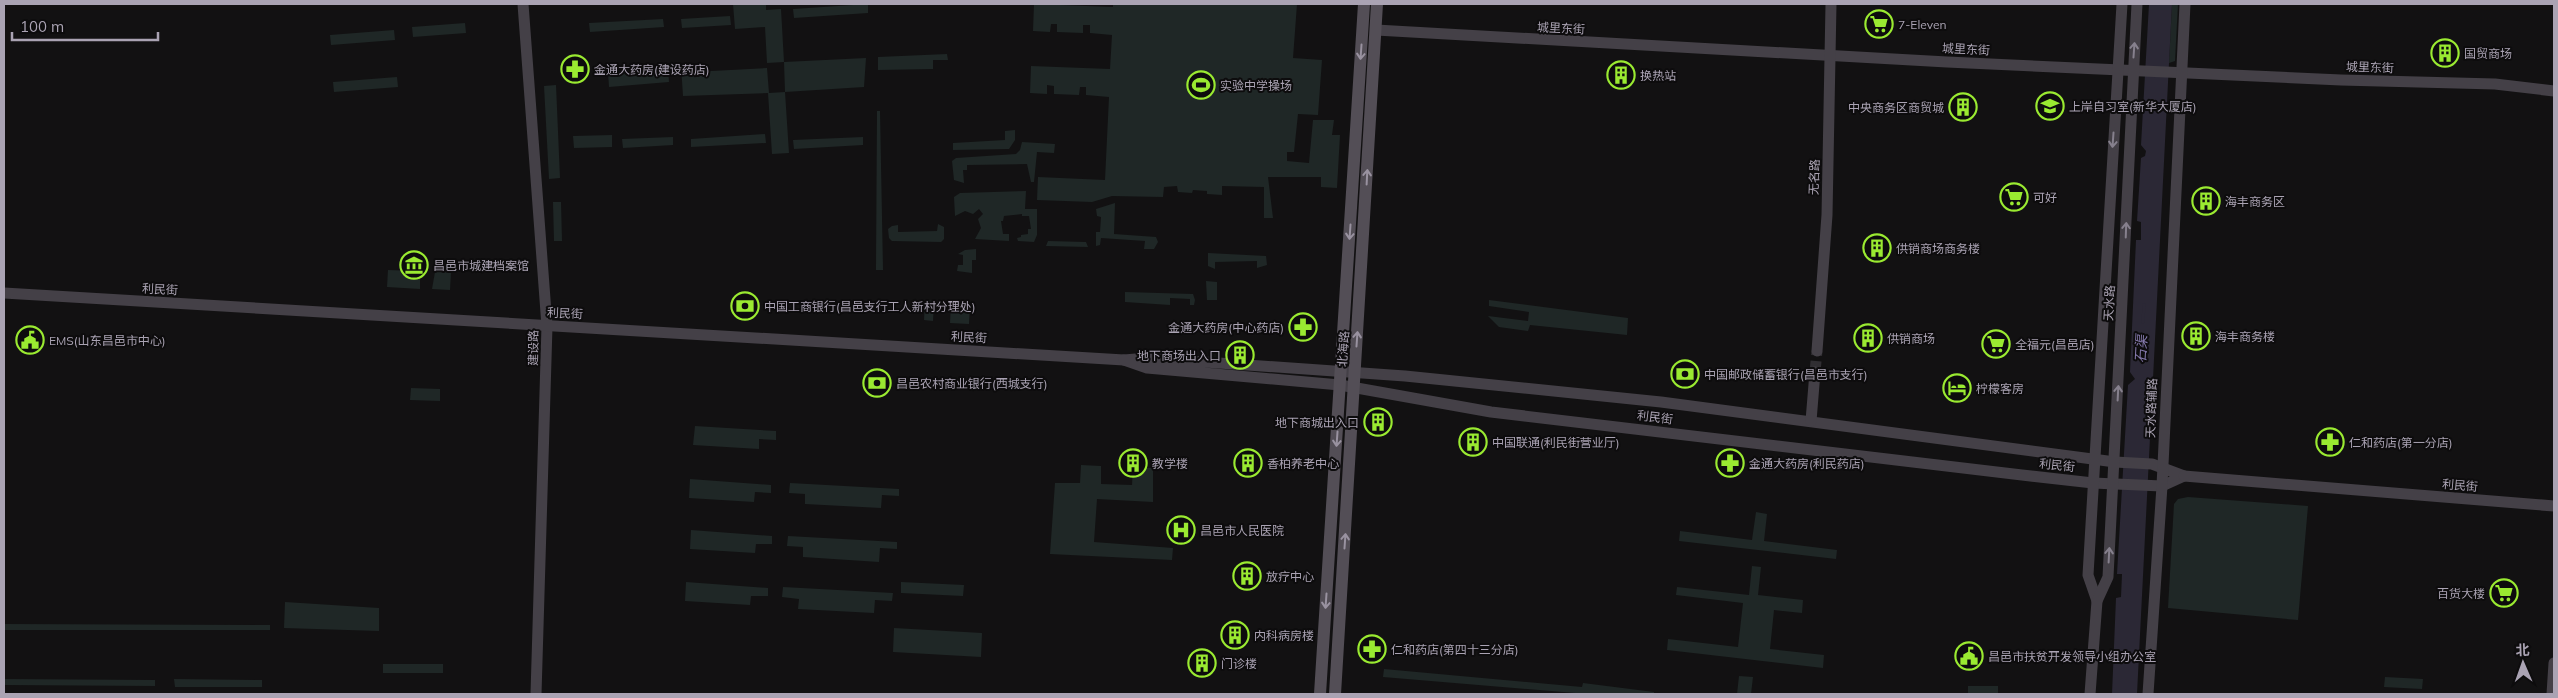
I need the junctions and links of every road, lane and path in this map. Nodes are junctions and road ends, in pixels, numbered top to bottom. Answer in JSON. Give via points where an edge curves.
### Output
{"nodes":[{"id":1,"x":523,"y":4,"type":"edge"},
{"id":2,"x":1364,"y":4,"type":"edge"},
{"id":3,"x":1377,"y":4,"type":"edge"},
{"id":4,"x":1831,"y":4,"type":"edge"},
{"id":5,"x":2122,"y":4,"type":"edge"},
{"id":6,"x":2137,"y":4,"type":"edge"},
{"id":7,"x":2185,"y":4,"type":"edge"},
{"id":8,"x":1376,"y":30,"type":"junction"},
{"id":9,"x":1831,"y":56,"type":"junction"},
{"id":10,"x":2118,"y":70,"type":"junction"},
{"id":11,"x":2138,"y":71,"type":"junction"},
{"id":12,"x":2175,"y":71,"type":"junction"},
{"id":13,"x":2554,"y":90,"type":"edge"},
{"id":14,"x":4,"y":293,"type":"edge"},
{"id":15,"x":547,"y":326,"type":"junction"},
{"id":16,"x":1817,"y":351,"type":"tunnel mouth"},
{"id":17,"x":1815,"y":372,"type":"tunnel mouth"},
{"id":18,"x":1354,"y":374,"type":"junction"},
{"id":19,"x":1341,"y":379,"type":"junction"},
{"id":20,"x":1354,"y":388,"type":"junction"},
{"id":21,"x":1811,"y":421,"type":"junction"},
{"id":22,"x":2095,"y":458,"type":"junction"},
{"id":23,"x":2119,"y":462,"type":"junction"},
{"id":24,"x":2157,"y":465,"type":"junction"},
{"id":25,"x":2184,"y":476,"type":"junction"},
{"id":26,"x":2093,"y":483,"type":"junction"},
{"id":27,"x":2116,"y":483,"type":"junction"},
{"id":28,"x":2157,"y":486,"type":"junction"},
{"id":29,"x":2554,"y":506,"type":"edge"},
{"id":30,"x":2097,"y":601,"type":"junction"},
{"id":31,"x":2554,"y":663,"type":"edge"},
{"id":32,"x":536,"y":694,"type":"edge"},
{"id":33,"x":1320,"y":694,"type":"edge"},
{"id":34,"x":1335,"y":694,"type":"edge"},
{"id":35,"x":2090,"y":694,"type":"edge"},
{"id":36,"x":2148,"y":694,"type":"edge"},
{"id":37,"x":2552,"y":694,"type":"edge"}],
"edges":[{"from":1,"to":15,"type":"street","name":"建设路"},
{"from":2,"to":19,"type":"main road","name":"北海路","one_way":true},
{"from":3,"to":8,"type":"main road","name":"北海路"},
{"from":4,"to":9,"type":"street","name":"无名路"},
{"from":5,"to":10,"type":"street","name":"天水路"},
{"from":11,"to":6,"type":"street","name":"天水路","one_way":true},
{"from":7,"to":12,"type":"street","name":"天水路辅路"},
{"from":8,"to":9,"type":"street","name":"城里东街"},
{"from":18,"to":8,"type":"main road","name":"北海路","one_way":true},
{"from":9,"to":10,"type":"street","name":"城里东街"},
{"from":9,"to":16,"type":"street","name":"无名路","via":[[1827,216]]},
{"from":10,"to":11,"type":"street","name":"城里东街"},
{"from":10,"to":22,"type":"street","name":"天水路","one_way":true},
{"from":11,"to":12,"type":"street","name":"城里东街"},
{"from":23,"to":11,"type":"street","name":"天水路","one_way":true},
{"from":12,"to":13,"type":"street","name":"城里东街","via":[[2495,84]]},
{"from":12,"to":24,"type":"street","name":"天水路辅路"},
{"from":14,"to":15,"type":"street","name":"利民街"},
{"from":15,"to":19,"type":"street","name":"利民街","via":[[1124,360],[1157,359]]},
{"from":15,"to":32,"type":"street","name":"建设路"},
{"from":17,"to":21,"type":"street"},
{"from":18,"to":19,"type":"street","name":"利民街"},
{"from":18,"to":20,"type":"main road","name":"北海路"},
{"from":18,"to":21,"type":"street","name":"利民街","via":[[1405,376],[1631,399]]},
{"from":19,"to":20,"type":"street","name":"利民街"},
{"from":19,"to":33,"type":"main road","name":"北海路","one_way":true},
{"from":20,"to":26,"type":"street","name":"利民街","via":[[1491,412]]},
{"from":34,"to":20,"type":"main road","name":"北海路","one_way":true},
{"from":21,"to":22,"type":"street","name":"利民街"},
{"from":22,"to":23,"type":"street","name":"利民街"},
{"from":22,"to":26,"type":"street","name":"天水路"},
{"from":23,"to":24,"type":"street","name":"利民街"},
{"from":23,"to":27,"type":"street","name":"天水路"},
{"from":24,"to":25,"type":"street","name":"利民街"},
{"from":24,"to":28,"type":"street","name":"天水路辅路"},
{"from":25,"to":28,"type":"street","name":"利民街"},
{"from":25,"to":29,"type":"street","name":"利民街"},
{"from":26,"to":27,"type":"street","name":"利民街"},
{"from":26,"to":30,"type":"street","name":"天水路","via":[[2088,575]]},
{"from":27,"to":28,"type":"street","name":"利民街"},
{"from":30,"to":27,"type":"street","name":"天水路","one_way":true,"via":[[2108,578]]},
{"from":28,"to":36,"type":"street","name":"天水路辅路"},
{"from":30,"to":35,"type":"street","name":"天水路"},
{"from":31,"to":37,"type":"street"}]}
